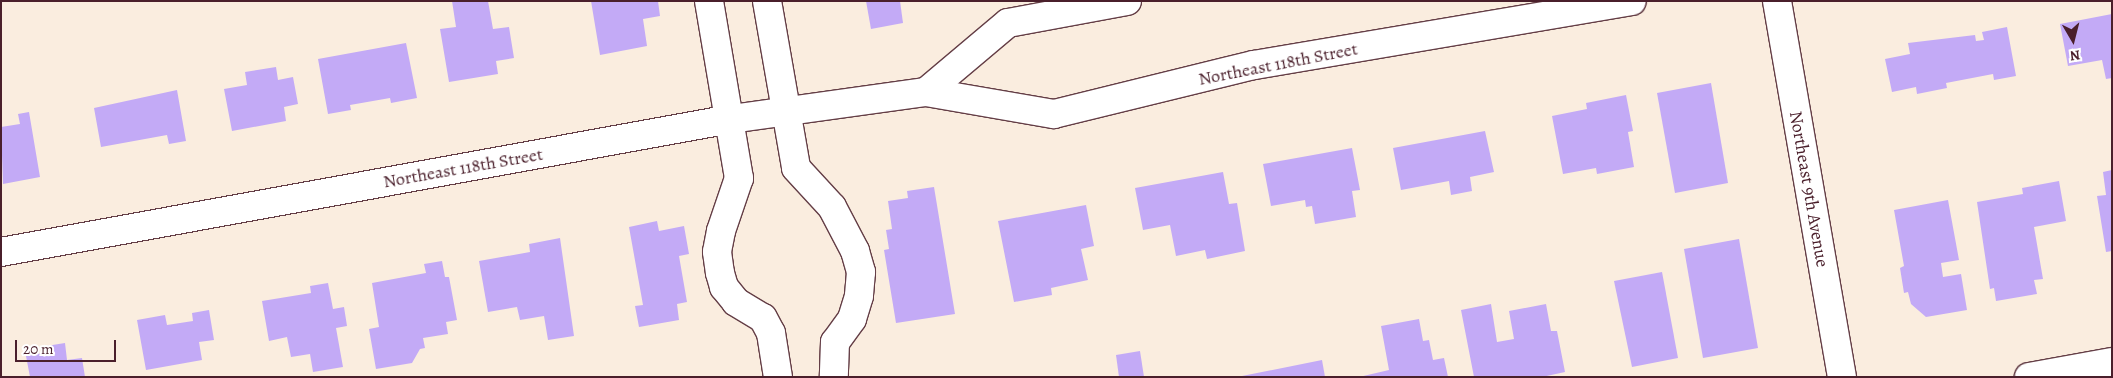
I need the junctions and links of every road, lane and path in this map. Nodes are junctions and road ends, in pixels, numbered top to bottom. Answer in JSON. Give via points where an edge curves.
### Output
{"nodes":[{"id":1,"x":709,"y":1,"type":"edge"},
{"id":2,"x":768,"y":1,"type":"edge"},
{"id":3,"x":1127,"y":1,"type":"edge"},
{"id":4,"x":1632,"y":1,"type":"edge"},
{"id":5,"x":1777,"y":1,"type":"edge"},
{"id":6,"x":926,"y":92,"type":"junction"},
{"id":7,"x":787,"y":110,"type":"junction"},
{"id":8,"x":731,"y":119,"type":"junction"},
{"id":9,"x":1,"y":252,"type":"edge"},
{"id":10,"x":2112,"y":362,"type":"edge"},
{"id":11,"x":778,"y":377,"type":"edge"},
{"id":12,"x":834,"y":377,"type":"edge"},
{"id":13,"x":1842,"y":377,"type":"edge"},
{"id":14,"x":2029,"y":377,"type":"edge"}],
"edges":[{"from":1,"to":8,"type":"street"},
{"from":2,"to":7,"type":"street"},
{"from":3,"to":6,"type":"street","via":[[1008,23]]},
{"from":4,"to":6,"type":"street","name":"Northeast 118th Street","via":[[1254,65],[1054,114]]},
{"from":5,"to":13,"type":"street","name":"Northeast 9th Avenue"},
{"from":6,"to":7,"type":"street","name":"Northeast 118th Street"},
{"from":7,"to":8,"type":"street","name":"Northeast 118th Street"},
{"from":7,"to":12,"type":"street","via":[[796,168],[832,207],[855,251],[861,272],[859,296],[852,319],[835,342]]},
{"from":8,"to":9,"type":"street","name":"Northeast 118th Street"},
{"from":8,"to":11,"type":"street","via":[[739,178],[721,231],[717,252],[720,273],[724,287],[736,302],[763,318],[771,334]]},
{"from":10,"to":14,"type":"street"}]}
